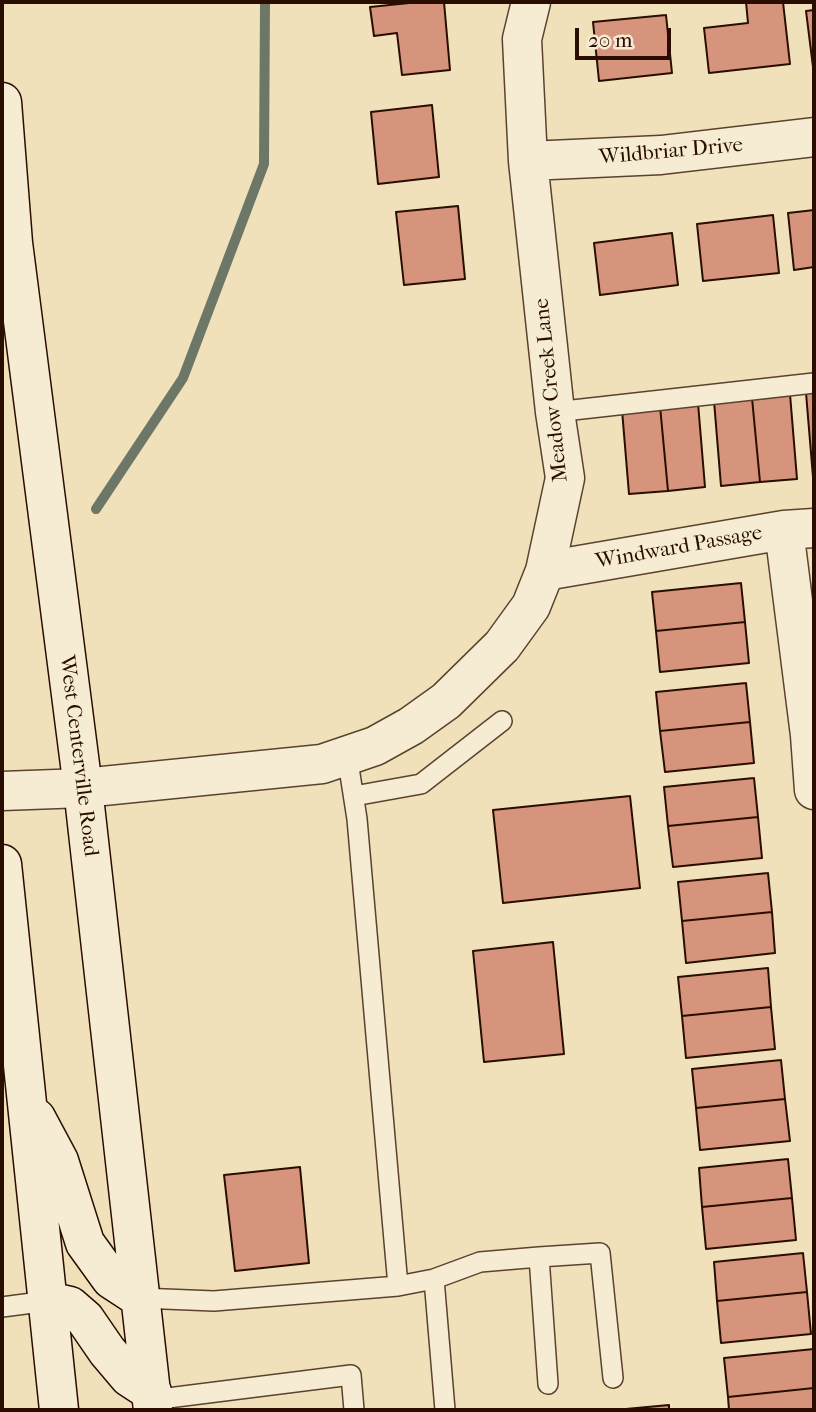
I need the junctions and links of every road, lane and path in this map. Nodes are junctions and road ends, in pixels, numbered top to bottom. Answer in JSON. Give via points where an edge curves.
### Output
{"nodes":[{"id":1,"x":531,"y":2,"type":"edge"},
{"id":2,"x":2,"y":102,"type":"edge"},
{"id":3,"x":814,"y":138,"type":"edge"},
{"id":4,"x":528,"y":161,"type":"junction"},
{"id":5,"x":7,"y":244,"type":"edge"},
{"id":6,"x":814,"y":383,"type":"edge"},
{"id":7,"x":555,"y":412,"type":"junction"},
{"id":8,"x":799,"y":529,"type":"edge"},
{"id":9,"x":545,"y":571,"type":"junction"},
{"id":10,"x":502,"y":721,"type":"dead end"},
{"id":11,"x":347,"y":755,"type":"junction"},
{"id":12,"x":83,"y":788,"type":"junction"},
{"id":13,"x":814,"y":790,"type":"edge"},
{"id":14,"x":2,"y":791,"type":"edge"},
{"id":15,"x":354,"y":796,"type":"junction"},
{"id":16,"x":2,"y":864,"type":"edge"},
{"id":17,"x":3,"y":911,"type":"edge"},
{"id":18,"x":25,"y":1097,"type":"junction"},
{"id":19,"x":539,"y":1257,"type":"junction"},
{"id":20,"x":434,"y":1279,"type":"junction"},
{"id":21,"x":398,"y":1286,"type":"junction"},
{"id":22,"x":140,"y":1298,"type":"junction"},
{"id":23,"x":48,"y":1301,"type":"junction"},
{"id":24,"x":2,"y":1307,"type":"edge"},
{"id":25,"x":613,"y":1378,"type":"dead end"},
{"id":26,"x":548,"y":1384,"type":"dead end"},
{"id":27,"x":152,"y":1401,"type":"edge"},
{"id":28,"x":60,"y":1410,"type":"edge"},
{"id":29,"x":354,"y":1410,"type":"edge"},
{"id":30,"x":445,"y":1410,"type":"edge"}],
"edges":[{"from":1,"to":4,"type":"main road","name":"Meadow Creek Lane","via":[[522,39]]},
{"from":2,"to":5,"type":"main road","name":"West Centerville Road"},
{"from":3,"to":4,"type":"main road","name":"Wildbriar Drive","via":[[661,155]]},
{"from":4,"to":7,"type":"main road","name":"Meadow Creek Lane"},
{"from":5,"to":12,"type":"main road","name":"West Centerville Road"},
{"from":6,"to":7,"type":"lane"},
{"from":7,"to":9,"type":"main road","name":"Meadow Creek Lane","via":[[565,478]]},
{"from":8,"to":9,"type":"main road","name":"Windward Passage"},
{"from":8,"to":13,"type":"main road"},
{"from":9,"to":11,"type":"main road","name":"Meadow Creek Lane","via":[[531,606],[502,646],[446,701],[399,733]]},
{"from":10,"to":15,"type":"lane","via":[[421,784]]},
{"from":11,"to":12,"type":"main road","name":"Meadow Creek Lane","via":[[322,765]]},
{"from":11,"to":15,"type":"lane"},
{"from":12,"to":14,"type":"main road","name":"Meadow Creek Lane"},
{"from":12,"to":22,"type":"main road","name":"West Centerville Road"},
{"from":15,"to":21,"type":"lane"},
{"from":16,"to":17,"type":"main road"},
{"from":17,"to":18,"type":"main road"},
{"from":18,"to":22,"type":"main road","via":[[59,1161],[85,1243],[111,1279]]},
{"from":18,"to":23,"type":"main road"},
{"from":19,"to":20,"type":"lane","via":[[480,1262]]},
{"from":19,"to":25,"type":"lane","via":[[600,1253]]},
{"from":19,"to":26,"type":"lane"},
{"from":20,"to":21,"type":"lane"},
{"from":20,"to":30,"type":"lane"},
{"from":21,"to":22,"type":"lane","via":[[214,1301]]},
{"from":22,"to":27,"type":"main road","name":"West Centerville Road"},
{"from":23,"to":24,"type":"lane"},
{"from":23,"to":27,"type":"main road","via":[[70,1306],[85,1319]]},
{"from":23,"to":28,"type":"main road"},
{"from":27,"to":29,"type":"lane","via":[[351,1375]]}]}
